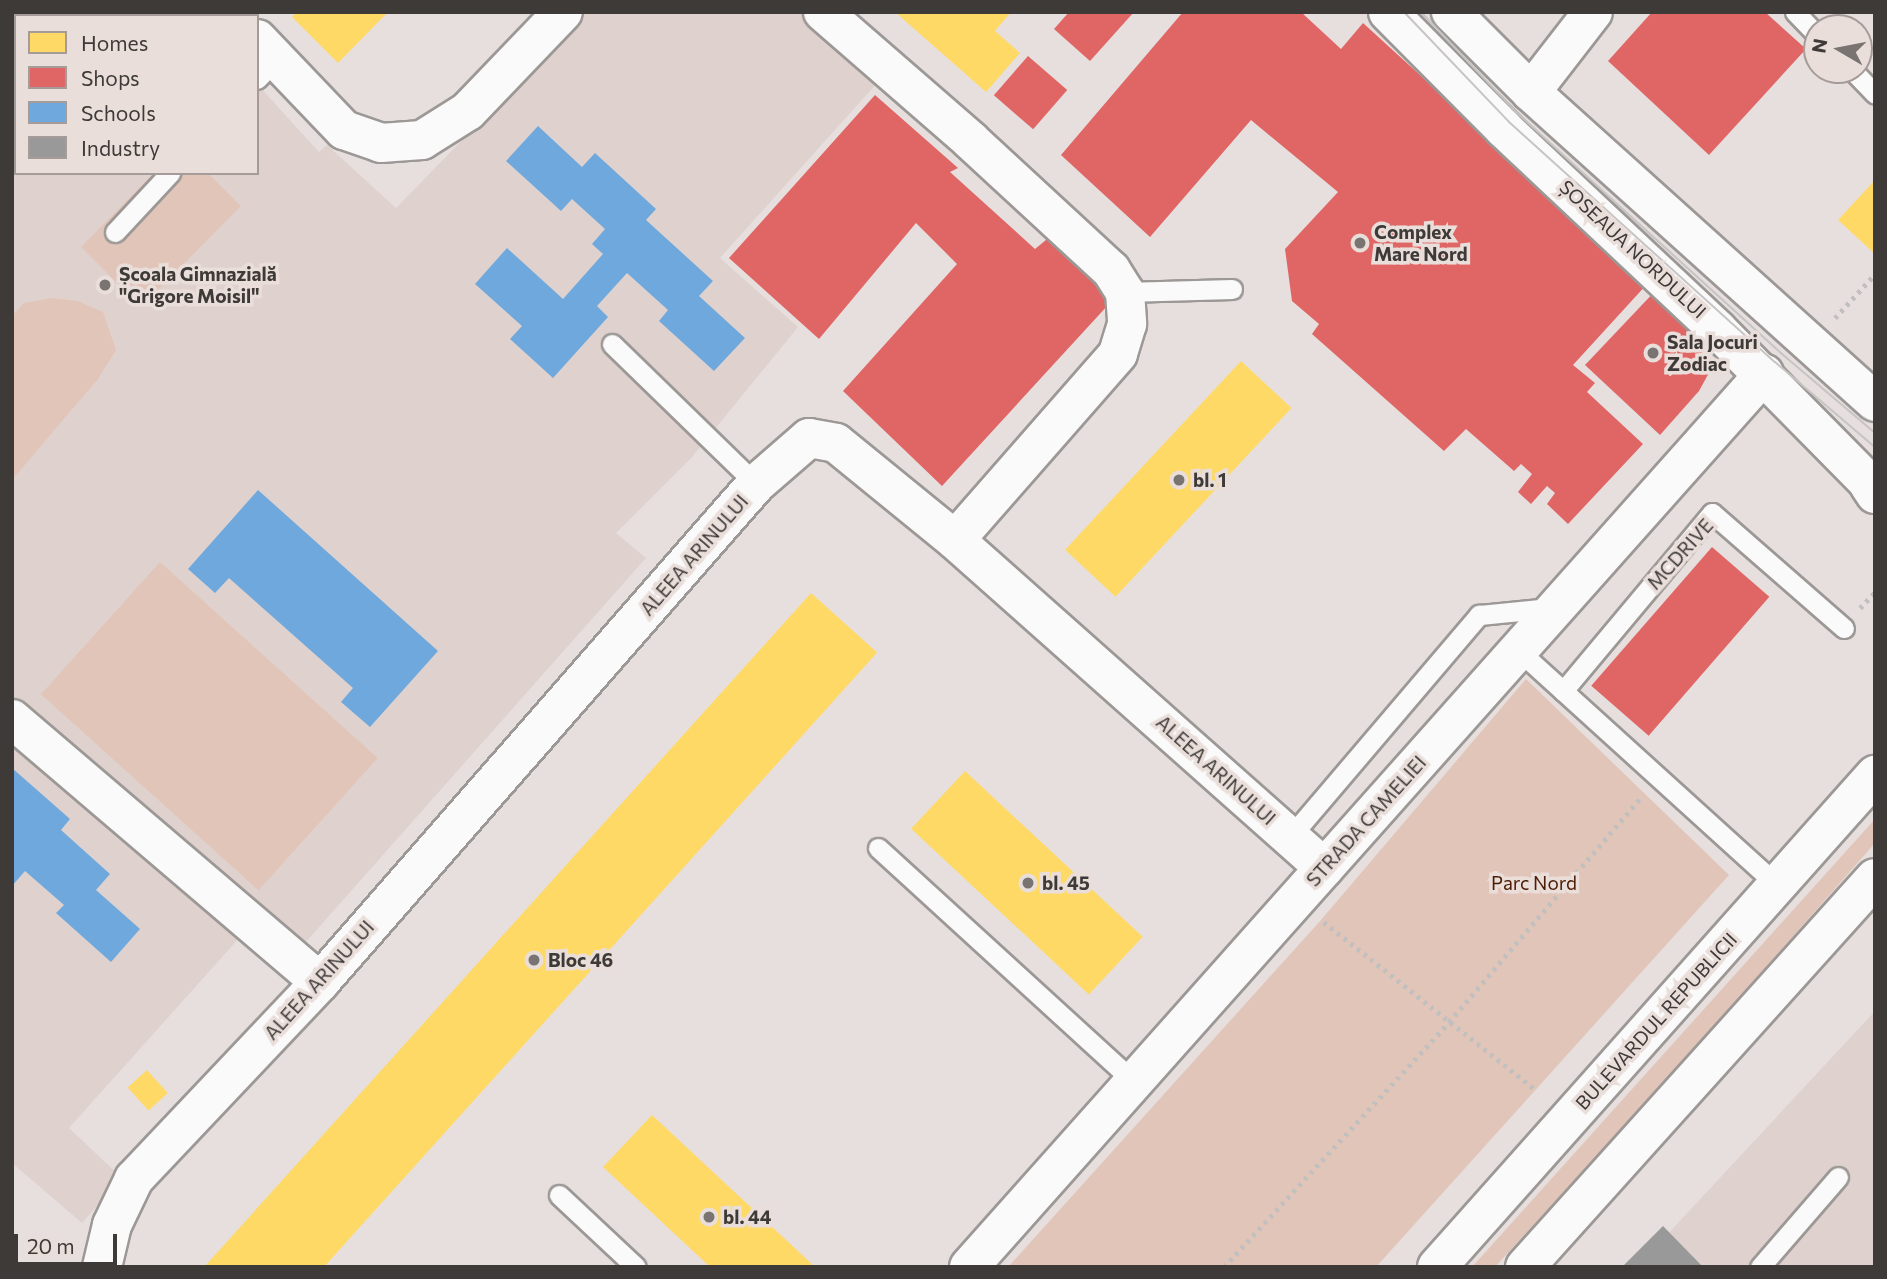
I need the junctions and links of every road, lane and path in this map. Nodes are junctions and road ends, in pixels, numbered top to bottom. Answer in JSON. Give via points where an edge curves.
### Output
{"nodes":[{"id":1,"x":564,"y":12,"type":"edge"},
{"id":2,"x":823,"y":12,"type":"edge"},
{"id":3,"x":1388,"y":12,"type":"edge"},
{"id":4,"x":1451,"y":12,"type":"edge"},
{"id":5,"x":1593,"y":12,"type":"edge"},
{"id":6,"x":264,"y":59,"type":"edge"},
{"id":7,"x":1531,"y":92,"type":"junction"},
{"id":8,"x":168,"y":175,"type":"edge"},
{"id":9,"x":115,"y":232,"type":"dead end"},
{"id":10,"x":1875,"y":274,"type":"edge"},
{"id":11,"x":1232,"y":289,"type":"dead end"},
{"id":12,"x":1125,"y":292,"type":"junction"},
{"id":13,"x":612,"y":344,"type":"dead end"},
{"id":14,"x":1811,"y":344,"type":"junction"},
{"id":15,"x":1764,"y":374,"type":"junction"},
{"id":16,"x":1875,"y":402,"type":"edge"},
{"id":17,"x":756,"y":484,"type":"junction"},
{"id":18,"x":1873,"y":489,"type":"edge"},
{"id":19,"x":955,"y":540,"type":"junction"},
{"id":20,"x":1556,"y":608,"type":"junction"},
{"id":21,"x":1844,"y":628,"type":"dead end"},
{"id":22,"x":1518,"y":650,"type":"junction"},
{"id":23,"x":1563,"y":691,"type":"junction"},
{"id":24,"x":12,"y":719,"type":"edge"},
{"id":25,"x":1875,"y":775,"type":"edge"},
{"id":26,"x":1656,"y":778,"type":"junction"},
{"id":27,"x":1290,"y":836,"type":"junction"},
{"id":28,"x":878,"y":848,"type":"dead end"},
{"id":29,"x":1325,"y":867,"type":"junction"},
{"id":30,"x":1875,"y":878,"type":"edge"},
{"id":31,"x":1777,"y":885,"type":"junction"},
{"id":32,"x":1296,"y":900,"type":"junction"},
{"id":33,"x":320,"y":982,"type":"junction"},
{"id":34,"x":1450,"y":1022,"type":"junction"},
{"id":35,"x":1133,"y":1082,"type":"junction"},
{"id":36,"x":1536,"y":1090,"type":"dead end"},
{"id":37,"x":1838,"y":1177,"type":"dead end"},
{"id":38,"x":559,"y":1195,"type":"dead end"},
{"id":39,"x":102,"y":1267,"type":"edge"},
{"id":40,"x":636,"y":1267,"type":"edge"},
{"id":41,"x":969,"y":1267,"type":"edge"},
{"id":42,"x":1224,"y":1267,"type":"edge"},
{"id":43,"x":1437,"y":1267,"type":"edge"},
{"id":44,"x":1525,"y":1267,"type":"edge"},
{"id":45,"x":1760,"y":1267,"type":"edge"}],
"edges":[{"from":1,"to":6,"type":"street","via":[[468,111],[422,140],[381,144],[344,130]]},
{"from":2,"to":12,"type":"street","via":[[1111,270]]},
{"from":3,"to":15,"type":"street","name":"ȘOSEAUA NORDULUI","via":[[1504,129]]},
{"from":4,"to":7,"type":"street"},
{"from":5,"to":7,"type":"street"},
{"from":7,"to":14,"type":"street"},
{"from":8,"to":9,"type":"lane"},
{"from":10,"to":14,"type":"path"},
{"from":11,"to":12,"type":"lane"},
{"from":12,"to":19,"type":"street","via":[[1128,324],[1118,354]]},
{"from":13,"to":17,"type":"lane"},
{"from":14,"to":16,"type":"street"},
{"from":15,"to":18,"type":"street","name":"ȘOSEAUA NORDULUI"},
{"from":15,"to":20,"type":"street","name":"STRADA CAMELIEI"},
{"from":17,"to":19,"type":"street","name":"ALEEA ARINULUI","via":[[809,438],[836,443]]},
{"from":17,"to":33,"type":"street","name":"ALEEA ARINULUI"},
{"from":19,"to":27,"type":"street","name":"ALEEA ARINULUI"},
{"from":20,"to":22,"type":"street","name":"STRADA CAMELIEI"},
{"from":20,"to":27,"type":"lane","via":[[1479,615]]},
{"from":21,"to":23,"type":"lane","name":"MCDRIVE","via":[[1712,513]]},
{"from":22,"to":23,"type":"lane"},
{"from":22,"to":29,"type":"street","name":"STRADA CAMELIEI"},
{"from":23,"to":26,"type":"lane"},
{"from":24,"to":33,"type":"street"},
{"from":25,"to":31,"type":"street","name":"BULEVARDUL REPUBLICII"},
{"from":26,"to":31,"type":"lane"},
{"from":26,"to":34,"type":"path"},
{"from":27,"to":29,"type":"street","name":"ALEEA ARINULUI"},
{"from":28,"to":35,"type":"lane"},
{"from":29,"to":32,"type":"street","name":"STRADA CAMELIEI"},
{"from":30,"to":44,"type":"street"},
{"from":31,"to":43,"type":"street","name":"BULEVARDUL REPUBLICII"},
{"from":32,"to":34,"type":"path"},
{"from":32,"to":35,"type":"street","name":"STRADA CAMELIEI"},
{"from":33,"to":39,"type":"street","name":"ALEEA ARINULUI","via":[[134,1179],[112,1225]]},
{"from":34,"to":36,"type":"path"},
{"from":34,"to":42,"type":"path"},
{"from":35,"to":41,"type":"street","name":"STRADA CAMELIEI"},
{"from":37,"to":45,"type":"lane"},
{"from":38,"to":40,"type":"lane"}]}
